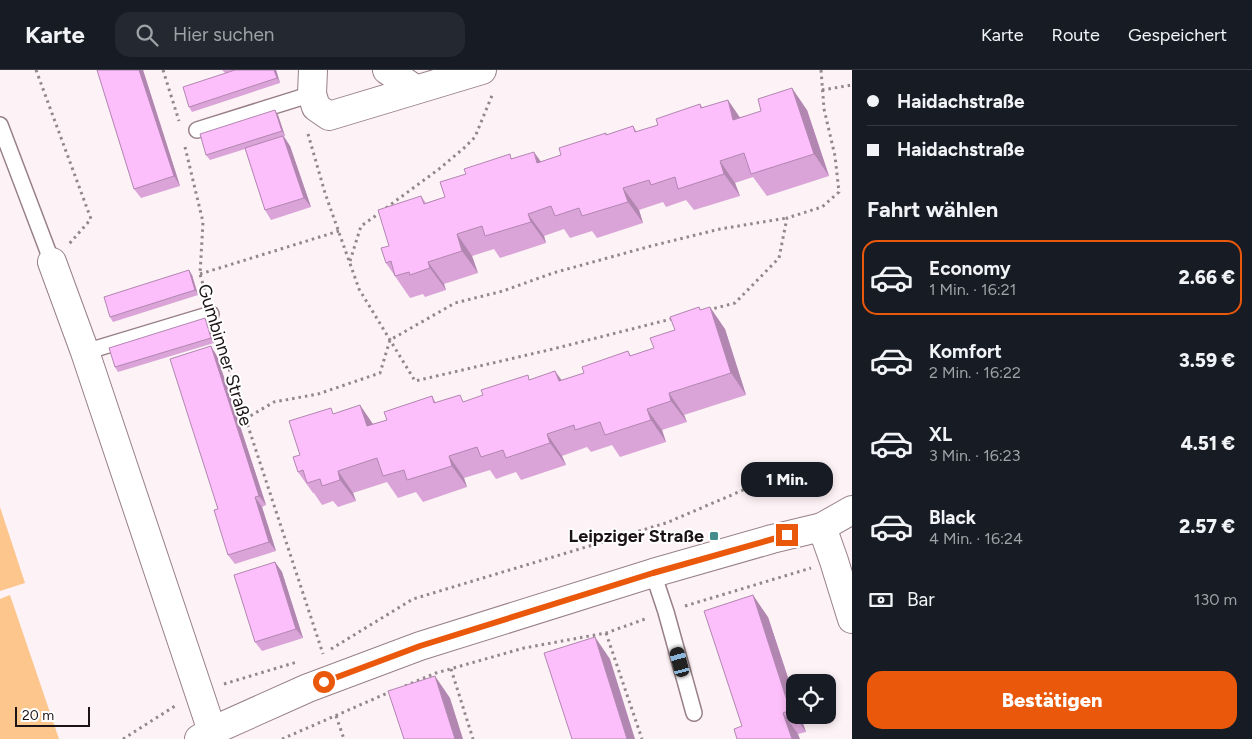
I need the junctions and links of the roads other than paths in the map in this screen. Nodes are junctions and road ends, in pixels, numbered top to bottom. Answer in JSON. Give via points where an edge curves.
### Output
{"nodes":[{"id":1,"x":387,"y":70,"type":"edge"},
{"id":2,"x":489,"y":78,"type":"edge"},
{"id":3,"x":312,"y":82,"type":"edge"},
{"id":4,"x":415,"y":89,"type":"junction"},
{"id":5,"x":0,"y":126,"type":"edge"},
{"id":6,"x":197,"y":130,"type":"road end"},
{"id":7,"x":52,"y":262,"type":"joint"},
{"id":8,"x":211,"y":314,"type":"road end"},
{"id":9,"x":85,"y":352,"type":"junction"},
{"id":10,"x":852,"y":510,"type":"edge"},
{"id":11,"x":822,"y":527,"type":"junction"},
{"id":12,"x":653,"y":573,"type":"junction"},
{"id":13,"x":852,"y":619,"type":"edge"},
{"id":14,"x":694,"y":713,"type":"dead end"},
{"id":15,"x":206,"y":735,"type":"edge"}],
"edges":[{"from":1,"to":4,"type":"street"},
{"from":2,"to":4,"type":"street"},
{"from":3,"to":4,"type":"street","via":[[316,107],[329,116]]},
{"from":3,"to":6,"type":"lane"},
{"from":5,"to":7,"type":"lane"},
{"from":7,"to":9,"type":"street"},
{"from":8,"to":9,"type":"lane"},
{"from":9,"to":15,"type":"street","via":[[198,692]]},
{"from":10,"to":11,"type":"street"},
{"from":11,"to":12,"type":"street"},
{"from":11,"to":13,"type":"street"},
{"from":12,"to":14,"type":"lane"},
{"from":12,"to":15,"type":"street","via":[[420,646],[308,688]]}]}
